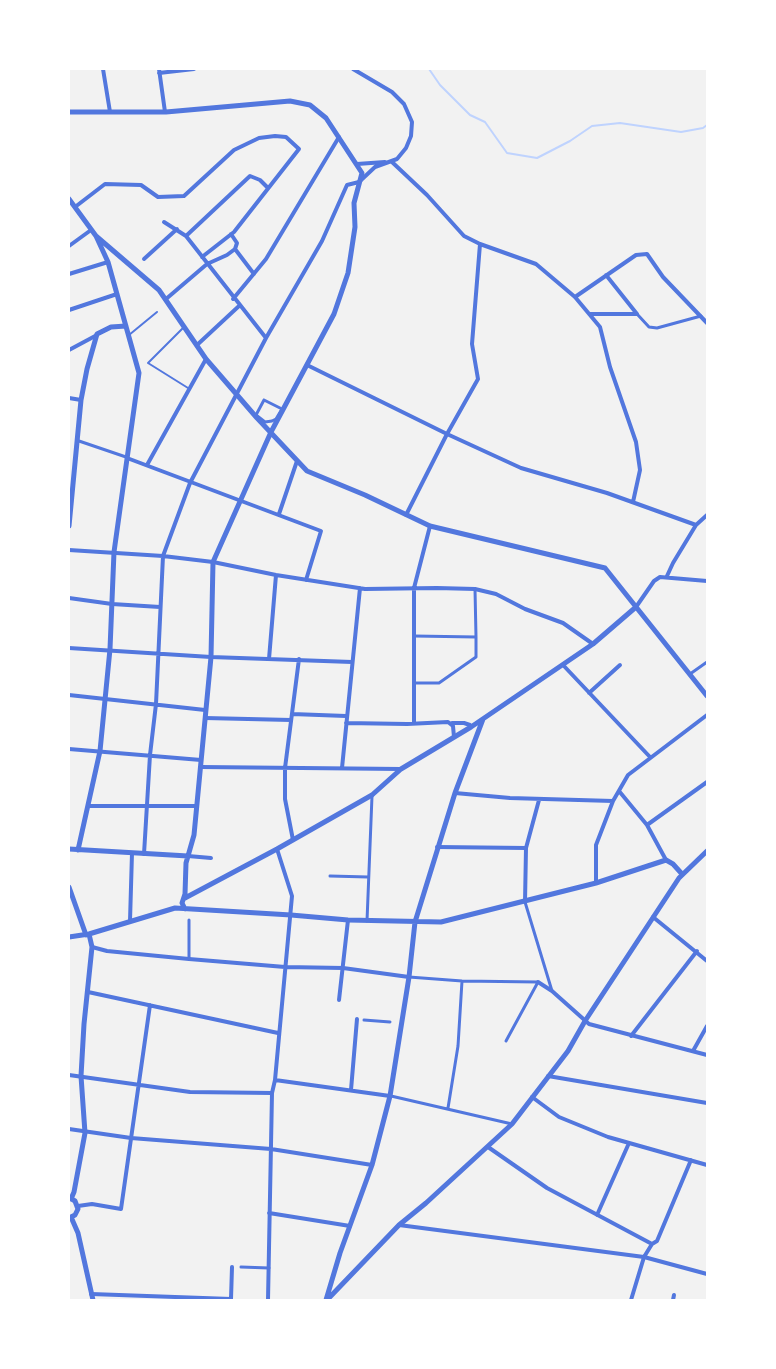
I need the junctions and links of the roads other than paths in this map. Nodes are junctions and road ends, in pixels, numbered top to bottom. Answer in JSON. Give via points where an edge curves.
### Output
{"nodes":[{"id":1,"x":103,"y":69,"type":"edge"},
{"id":2,"x":194,"y":69,"type":"edge"},
{"id":3,"x":353,"y":69,"type":"edge"},
{"id":4,"x":159,"y":71,"type":"edge"},
{"id":5,"x":69,"y":112,"type":"edge"},
{"id":6,"x":111,"y":112,"type":"junction"},
{"id":7,"x":166,"y":112,"type":"junction"},
{"id":8,"x":339,"y":136,"type":"junction"},
{"id":9,"x":392,"y":162,"type":"junction"},
{"id":10,"x":357,"y":164,"type":"junction"},
{"id":11,"x":359,"y":182,"type":"junction"},
{"id":12,"x":268,"y":188,"type":"junction"},
{"id":13,"x":69,"y":199,"type":"edge"},
{"id":14,"x":75,"y":207,"type":"junction"},
{"id":15,"x":164,"y":222,"type":"dead end"},
{"id":16,"x":177,"y":229,"type":"junction"},
{"id":17,"x":92,"y":230,"type":"junction"},
{"id":18,"x":231,"y":234,"type":"junction"},
{"id":19,"x":96,"y":236,"type":"junction"},
{"id":20,"x":186,"y":236,"type":"junction"},
{"id":21,"x":480,"y":244,"type":"junction"},
{"id":22,"x":69,"y":246,"type":"edge"},
{"id":23,"x":235,"y":249,"type":"junction"},
{"id":24,"x":202,"y":257,"type":"junction"},
{"id":25,"x":123,"y":258,"type":"junction"},
{"id":26,"x":144,"y":259,"type":"dead end"},
{"id":27,"x":108,"y":262,"type":"junction"},
{"id":28,"x":207,"y":264,"type":"junction"},
{"id":29,"x":69,"y":274,"type":"edge"},
{"id":30,"x":254,"y":274,"type":"junction"},
{"id":31,"x":606,"y":275,"type":"junction"},
{"id":32,"x":117,"y":294,"type":"junction"},
{"id":33,"x":575,"y":297,"type":"junction"},
{"id":34,"x":233,"y":298,"type":"junction"},
{"id":35,"x":166,"y":299,"type":"junction"},
{"id":36,"x":239,"y":306,"type":"junction"},
{"id":37,"x":69,"y":310,"type":"edge"},
{"id":38,"x":157,"y":312,"type":"dead end"},
{"id":39,"x":589,"y":314,"type":"junction"},
{"id":40,"x":637,"y":314,"type":"junction"},
{"id":41,"x":701,"y":316,"type":"junction"},
{"id":42,"x":707,"y":323,"type":"edge"},
{"id":43,"x":126,"y":326,"type":"junction"},
{"id":44,"x":184,"y":326,"type":"junction"},
{"id":45,"x":97,"y":334,"type":"junction"},
{"id":46,"x":129,"y":335,"type":"junction"},
{"id":47,"x":266,"y":338,"type":"junction"},
{"id":48,"x":197,"y":345,"type":"junction"},
{"id":49,"x":69,"y":350,"type":"edge"},
{"id":50,"x":206,"y":359,"type":"junction"},
{"id":51,"x":307,"y":365,"type":"junction"},
{"id":52,"x":188,"y":388,"type":"junction"},
{"id":53,"x":236,"y":393,"type":"junction"},
{"id":54,"x":69,"y":398,"type":"edge"},
{"id":55,"x":81,"y":400,"type":"junction"},
{"id":56,"x":273,"y":405,"type":"joint"},
{"id":57,"x":271,"y":432,"type":"junction"},
{"id":58,"x":447,"y":434,"type":"junction"},
{"id":59,"x":77,"y":440,"type":"junction"},
{"id":60,"x":127,"y":458,"type":"junction"},
{"id":61,"x":297,"y":461,"type":"junction"},
{"id":62,"x":147,"y":465,"type":"junction"},
{"id":63,"x":190,"y":483,"type":"junction"},
{"id":64,"x":239,"y":500,"type":"junction"},
{"id":65,"x":633,"y":501,"type":"junction"},
{"id":66,"x":279,"y":514,"type":"junction"},
{"id":67,"x":406,"y":515,"type":"junction"},
{"id":68,"x":707,"y":515,"type":"edge"},
{"id":69,"x":69,"y":519,"type":"edge"},
{"id":70,"x":696,"y":525,"type":"junction"},
{"id":71,"x":69,"y":526,"type":"edge"},
{"id":72,"x":430,"y":526,"type":"junction"},
{"id":73,"x":69,"y":550,"type":"edge"},
{"id":74,"x":114,"y":552,"type":"junction"},
{"id":75,"x":163,"y":555,"type":"junction"},
{"id":76,"x":213,"y":562,"type":"junction"},
{"id":77,"x":276,"y":575,"type":"junction"},
{"id":78,"x":667,"y":576,"type":"junction"},
{"id":79,"x":306,"y":580,"type":"junction"},
{"id":80,"x":707,"y":581,"type":"edge"},
{"id":81,"x":360,"y":588,"type":"junction"},
{"id":82,"x":414,"y":588,"type":"junction"},
{"id":83,"x":475,"y":589,"type":"junction"},
{"id":84,"x":69,"y":598,"type":"edge"},
{"id":85,"x":112,"y":604,"type":"junction"},
{"id":86,"x":160,"y":607,"type":"junction"},
{"id":87,"x":636,"y":607,"type":"junction"},
{"id":88,"x":414,"y":636,"type":"junction"},
{"id":89,"x":476,"y":636,"type":"junction"},
{"id":90,"x":593,"y":644,"type":"junction"},
{"id":91,"x":69,"y":648,"type":"edge"},
{"id":92,"x":110,"y":650,"type":"junction"},
{"id":93,"x":157,"y":654,"type":"junction"},
{"id":94,"x":211,"y":657,"type":"junction"},
{"id":95,"x":269,"y":659,"type":"junction"},
{"id":96,"x":299,"y":659,"type":"junction"},
{"id":97,"x":352,"y":662,"type":"junction"},
{"id":98,"x":707,"y":662,"type":"edge"},
{"id":99,"x":563,"y":665,"type":"junction"},
{"id":100,"x":620,"y":665,"type":"dead end"},
{"id":101,"x":690,"y":674,"type":"junction"},
{"id":102,"x":414,"y":683,"type":"junction"},
{"id":103,"x":589,"y":693,"type":"junction"},
{"id":104,"x":69,"y":696,"type":"edge"},
{"id":105,"x":707,"y":696,"type":"edge"},
{"id":106,"x":106,"y":700,"type":"junction"},
{"id":107,"x":156,"y":704,"type":"junction"},
{"id":108,"x":205,"y":710,"type":"junction"},
{"id":109,"x":292,"y":714,"type":"junction"},
{"id":110,"x":707,"y":715,"type":"edge"},
{"id":111,"x":346,"y":716,"type":"junction"},
{"id":112,"x":204,"y":718,"type":"junction"},
{"id":113,"x":483,"y":719,"type":"junction"},
{"id":114,"x":291,"y":720,"type":"junction"},
{"id":115,"x":346,"y":723,"type":"junction"},
{"id":116,"x":414,"y":723,"type":"junction"},
{"id":117,"x":452,"y":723,"type":"junction"},
{"id":118,"x":471,"y":727,"type":"junction"},
{"id":119,"x":454,"y":737,"type":"junction"},
{"id":120,"x":473,"y":742,"type":"junction"},
{"id":121,"x":69,"y":749,"type":"edge"},
{"id":122,"x":100,"y":751,"type":"junction"},
{"id":123,"x":150,"y":755,"type":"junction"},
{"id":124,"x":650,"y":757,"type":"junction"},
{"id":125,"x":201,"y":760,"type":"junction"},
{"id":126,"x":201,"y":767,"type":"junction"},
{"id":127,"x":285,"y":768,"type":"junction"},
{"id":128,"x":342,"y":768,"type":"junction"},
{"id":129,"x":401,"y":769,"type":"junction"},
{"id":130,"x":707,"y":782,"type":"edge"},
{"id":131,"x":619,"y":791,"type":"junction"},
{"id":132,"x":455,"y":793,"type":"junction"},
{"id":133,"x":372,"y":795,"type":"junction"},
{"id":134,"x":539,"y":800,"type":"junction"},
{"id":135,"x":613,"y":801,"type":"junction"},
{"id":136,"x":88,"y":806,"type":"junction"},
{"id":137,"x":197,"y":806,"type":"junction"},
{"id":138,"x":147,"y":807,"type":"junction"},
{"id":139,"x":647,"y":825,"type":"junction"},
{"id":140,"x":292,"y":840,"type":"junction"},
{"id":141,"x":437,"y":847,"type":"junction"},
{"id":142,"x":526,"y":848,"type":"junction"},
{"id":143,"x":69,"y":849,"type":"edge"},
{"id":144,"x":277,"y":849,"type":"junction"},
{"id":145,"x":78,"y":850,"type":"junction"},
{"id":146,"x":707,"y":851,"type":"edge"},
{"id":147,"x":132,"y":853,"type":"junction"},
{"id":148,"x":144,"y":854,"type":"junction"},
{"id":149,"x":188,"y":856,"type":"junction"},
{"id":150,"x":211,"y":858,"type":"dead end"},
{"id":151,"x":666,"y":860,"type":"junction"},
{"id":152,"x":682,"y":874,"type":"junction"},
{"id":153,"x":330,"y":876,"type":"dead end"},
{"id":154,"x":368,"y":877,"type":"junction"},
{"id":155,"x":596,"y":883,"type":"junction"},
{"id":156,"x":69,"y":887,"type":"edge"},
{"id":157,"x":183,"y":899,"type":"junction"},
{"id":158,"x":525,"y":902,"type":"junction"},
{"id":159,"x":175,"y":908,"type":"junction"},
{"id":160,"x":185,"y":909,"type":"junction"},
{"id":161,"x":291,"y":915,"type":"junction"},
{"id":162,"x":652,"y":917,"type":"junction"},
{"id":163,"x":189,"y":920,"type":"dead end"},
{"id":164,"x":348,"y":920,"type":"junction"},
{"id":165,"x":130,"y":921,"type":"junction"},
{"id":166,"x":367,"y":921,"type":"junction"},
{"id":167,"x":415,"y":922,"type":"junction"},
{"id":168,"x":87,"y":934,"type":"junction"},
{"id":169,"x":69,"y":937,"type":"edge"},
{"id":170,"x":92,"y":947,"type":"junction"},
{"id":171,"x":697,"y":951,"type":"junction"},
{"id":172,"x":189,"y":959,"type":"junction"},
{"id":173,"x":707,"y":961,"type":"edge"},
{"id":174,"x":285,"y":967,"type":"junction"},
{"id":175,"x":343,"y":968,"type":"junction"},
{"id":176,"x":409,"y":977,"type":"junction"},
{"id":177,"x":462,"y":981,"type":"junction"},
{"id":178,"x":538,"y":982,"type":"junction"},
{"id":179,"x":552,"y":991,"type":"junction"},
{"id":180,"x":88,"y":992,"type":"junction"},
{"id":181,"x":339,"y":1000,"type":"dead end"},
{"id":182,"x":150,"y":1005,"type":"junction"},
{"id":183,"x":357,"y":1019,"type":"dead end"},
{"id":184,"x":364,"y":1020,"type":"dead end"},
{"id":185,"x":585,"y":1021,"type":"junction"},
{"id":186,"x":390,"y":1023,"type":"dead end"},
{"id":187,"x":707,"y":1026,"type":"edge"},
{"id":188,"x":278,"y":1033,"type":"junction"},
{"id":189,"x":631,"y":1036,"type":"junction"},
{"id":190,"x":506,"y":1041,"type":"dead end"},
{"id":191,"x":692,"y":1051,"type":"junction"},
{"id":192,"x":707,"y":1055,"type":"edge"},
{"id":193,"x":69,"y":1075,"type":"edge"},
{"id":194,"x":81,"y":1076,"type":"junction"},
{"id":195,"x":547,"y":1076,"type":"junction"},
{"id":196,"x":274,"y":1080,"type":"junction"},
{"id":197,"x":139,"y":1086,"type":"junction"},
{"id":198,"x":351,"y":1090,"type":"junction"},
{"id":199,"x":272,"y":1093,"type":"junction"},
{"id":200,"x":390,"y":1096,"type":"junction"},
{"id":201,"x":532,"y":1097,"type":"junction"},
{"id":202,"x":707,"y":1103,"type":"edge"},
{"id":203,"x":448,"y":1108,"type":"junction"},
{"id":204,"x":512,"y":1124,"type":"junction"},
{"id":205,"x":69,"y":1130,"type":"edge"},
{"id":206,"x":85,"y":1133,"type":"junction"},
{"id":207,"x":131,"y":1138,"type":"junction"},
{"id":208,"x":629,"y":1143,"type":"junction"},
{"id":209,"x":488,"y":1147,"type":"junction"},
{"id":210,"x":270,"y":1149,"type":"junction"},
{"id":211,"x":691,"y":1160,"type":"junction"},
{"id":212,"x":372,"y":1164,"type":"junction"},
{"id":213,"x":707,"y":1165,"type":"edge"},
{"id":214,"x":70,"y":1198,"type":"edge"},
{"id":215,"x":78,"y":1206,"type":"junction"},
{"id":216,"x":269,"y":1213,"type":"junction"},
{"id":217,"x":597,"y":1215,"type":"junction"},
{"id":218,"x":70,"y":1218,"type":"edge"},
{"id":219,"x":399,"y":1225,"type":"junction"},
{"id":220,"x":350,"y":1226,"type":"junction"},
{"id":221,"x":652,"y":1244,"type":"junction"},
{"id":222,"x":644,"y":1257,"type":"junction"},
{"id":223,"x":232,"y":1267,"type":"dead end"},
{"id":224,"x":241,"y":1267,"type":"dead end"},
{"id":225,"x":269,"y":1268,"type":"junction"},
{"id":226,"x":707,"y":1274,"type":"edge"},
{"id":227,"x":92,"y":1297,"type":"edge"},
{"id":228,"x":171,"y":1298,"type":"edge"},
{"id":229,"x":231,"y":1300,"type":"edge"},
{"id":230,"x":268,"y":1300,"type":"edge"},
{"id":231,"x":327,"y":1300,"type":"edge"},
{"id":232,"x":631,"y":1300,"type":"edge"}],
"edges":[{"from":1,"to":6,"type":"street"},
{"from":2,"to":4,"type":"street"},
{"from":3,"to":9,"type":"street","via":[[392,92],[404,104],[412,122],[406,148]]},
{"from":4,"to":7,"type":"street"},
{"from":5,"to":6,"type":"street"},
{"from":6,"to":7,"type":"street"},
{"from":7,"to":8,"type":"street","via":[[290,101],[310,105]]},
{"from":8,"to":10,"type":"street"},
{"from":8,"to":30,"type":"street"},
{"from":9,"to":10,"type":"street"},
{"from":9,"to":11,"type":"street","via":[[375,167]]},
{"from":9,"to":21,"type":"street","via":[[464,236]]},
{"from":10,"to":11,"type":"street","via":[[362,173]]},
{"from":11,"to":47,"type":"street","via":[[347,185],[322,241]]},
{"from":11,"to":51,"type":"street","via":[[348,273],[334,314]]},
{"from":12,"to":14,"type":"street","via":[[299,149],[286,137],[259,138],[234,150],[184,196],[158,197],[141,185],[105,184]]},
{"from":12,"to":18,"type":"street"},
{"from":12,"to":20,"type":"street","via":[[250,176]]},
{"from":13,"to":14,"type":"street"},
{"from":14,"to":17,"type":"street"},
{"from":15,"to":16,"type":"street"},
{"from":16,"to":20,"type":"street"},
{"from":16,"to":26,"type":"street"},
{"from":17,"to":19,"type":"street"},
{"from":17,"to":22,"type":"street"},
{"from":18,"to":23,"type":"street","via":[[237,243]]},
{"from":18,"to":24,"type":"street"},
{"from":19,"to":25,"type":"street"},
{"from":19,"to":27,"type":"street"},
{"from":20,"to":24,"type":"street"},
{"from":21,"to":33,"type":"street","via":[[536,264]]},
{"from":21,"to":58,"type":"street","via":[[472,344],[478,379]]},
{"from":23,"to":28,"type":"street"},
{"from":23,"to":30,"type":"street"},
{"from":24,"to":28,"type":"street"},
{"from":25,"to":27,"type":"street","via":[[112,257]]},
{"from":25,"to":35,"type":"street"},
{"from":27,"to":29,"type":"street"},
{"from":27,"to":32,"type":"street"},
{"from":28,"to":34,"type":"street"},
{"from":28,"to":35,"type":"street"},
{"from":30,"to":34,"type":"street"},
{"from":31,"to":33,"type":"street"},
{"from":31,"to":40,"type":"street"},
{"from":31,"to":41,"type":"street","via":[[636,255],[647,254],[663,277]]},
{"from":32,"to":37,"type":"street"},
{"from":32,"to":43,"type":"street"},
{"from":33,"to":39,"type":"street"},
{"from":34,"to":36,"type":"street"},
{"from":35,"to":44,"type":"street"},
{"from":36,"to":47,"type":"street"},
{"from":36,"to":48,"type":"street"},
{"from":38,"to":46,"type":"lane"},
{"from":39,"to":40,"type":"street"},
{"from":39,"to":65,"type":"street","via":[[600,327],[636,442],[640,470]]},
{"from":40,"to":41,"type":"street","via":[[649,327],[657,328]]},
{"from":41,"to":42,"type":"street"},
{"from":43,"to":45,"type":"street","via":[[111,327]]},
{"from":43,"to":46,"type":"street"},
{"from":44,"to":48,"type":"street"},
{"from":44,"to":52,"type":"lane","via":[[148,363]]},
{"from":45,"to":49,"type":"street"},
{"from":45,"to":55,"type":"street"},
{"from":46,"to":60,"type":"street","via":[[139,373]]},
{"from":47,"to":53,"type":"street"},
{"from":48,"to":50,"type":"street"},
{"from":50,"to":52,"type":"street"},
{"from":50,"to":53,"type":"street"},
{"from":51,"to":57,"type":"street"},
{"from":51,"to":58,"type":"street"},
{"from":52,"to":62,"type":"street"},
{"from":53,"to":57,"type":"street"},
{"from":53,"to":63,"type":"street"},
{"from":54,"to":55,"type":"street"},
{"from":55,"to":59,"type":"street"},
{"from":56,"to":56,"type":"street","via":[[282,409],[276,419],[265,422],[256,415],[264,400]]},
{"from":57,"to":61,"type":"street"},
{"from":57,"to":64,"type":"street"},
{"from":58,"to":65,"type":"street","via":[[521,468]]},
{"from":58,"to":67,"type":"street"},
{"from":59,"to":60,"type":"street"},
{"from":59,"to":69,"type":"street"},
{"from":60,"to":62,"type":"street"},
{"from":60,"to":74,"type":"street"},
{"from":61,"to":66,"type":"street"},
{"from":61,"to":67,"type":"street","via":[[314,475]]},
{"from":62,"to":63,"type":"street"},
{"from":63,"to":64,"type":"street"},
{"from":63,"to":75,"type":"street"},
{"from":64,"to":66,"type":"street"},
{"from":64,"to":76,"type":"street"},
{"from":65,"to":70,"type":"street"},
{"from":66,"to":79,"type":"street","via":[[321,531]]},
{"from":67,"to":72,"type":"street"},
{"from":68,"to":70,"type":"street"},
{"from":69,"to":71,"type":"street"},
{"from":70,"to":78,"type":"street"},
{"from":72,"to":82,"type":"street"},
{"from":72,"to":87,"type":"street","via":[[605,568]]},
{"from":73,"to":74,"type":"street"},
{"from":74,"to":75,"type":"street"},
{"from":74,"to":85,"type":"street"},
{"from":75,"to":76,"type":"street"},
{"from":75,"to":86,"type":"street"},
{"from":76,"to":77,"type":"street"},
{"from":76,"to":94,"type":"street"},
{"from":77,"to":79,"type":"street"},
{"from":77,"to":95,"type":"street"},
{"from":78,"to":80,"type":"street"},
{"from":78,"to":87,"type":"street","via":[[654,581]]},
{"from":79,"to":81,"type":"street"},
{"from":81,"to":82,"type":"street"},
{"from":81,"to":97,"type":"street"},
{"from":82,"to":83,"type":"street"},
{"from":82,"to":88,"type":"street"},
{"from":83,"to":89,"type":"street"},
{"from":83,"to":90,"type":"street","via":[[563,623]]},
{"from":84,"to":85,"type":"street"},
{"from":85,"to":86,"type":"street"},
{"from":85,"to":92,"type":"street"},
{"from":86,"to":93,"type":"street"},
{"from":87,"to":90,"type":"street"},
{"from":87,"to":101,"type":"street"},
{"from":88,"to":89,"type":"street"},
{"from":88,"to":102,"type":"street"},
{"from":89,"to":102,"type":"street","via":[[476,657],[439,683]]},
{"from":90,"to":99,"type":"street"},
{"from":91,"to":92,"type":"street"},
{"from":92,"to":93,"type":"street"},
{"from":92,"to":106,"type":"street"},
{"from":93,"to":94,"type":"street"},
{"from":93,"to":107,"type":"street"},
{"from":94,"to":95,"type":"street"},
{"from":94,"to":108,"type":"street"},
{"from":95,"to":96,"type":"street"},
{"from":96,"to":97,"type":"street"},
{"from":96,"to":109,"type":"street"},
{"from":97,"to":111,"type":"street"},
{"from":98,"to":101,"type":"street"},
{"from":99,"to":103,"type":"street"},
{"from":99,"to":113,"type":"street"},
{"from":100,"to":103,"type":"street"},
{"from":101,"to":105,"type":"street"},
{"from":102,"to":116,"type":"street"},
{"from":103,"to":124,"type":"street"},
{"from":104,"to":106,"type":"street"},
{"from":106,"to":107,"type":"street"},
{"from":106,"to":122,"type":"street"},
{"from":107,"to":108,"type":"street"},
{"from":107,"to":123,"type":"street"},
{"from":108,"to":112,"type":"street"},
{"from":109,"to":111,"type":"street"},
{"from":109,"to":114,"type":"street"},
{"from":110,"to":124,"type":"street"},
{"from":111,"to":115,"type":"street"},
{"from":112,"to":114,"type":"street"},
{"from":112,"to":125,"type":"street"},
{"from":113,"to":118,"type":"street"},
{"from":113,"to":120,"type":"street"},
{"from":114,"to":127,"type":"street"},
{"from":115,"to":116,"type":"street"},
{"from":115,"to":128,"type":"street"},
{"from":116,"to":117,"type":"street"},
{"from":117,"to":118,"type":"street"},
{"from":117,"to":119,"type":"street"},
{"from":118,"to":119,"type":"street"},
{"from":118,"to":120,"type":"street"},
{"from":119,"to":129,"type":"street"},
{"from":120,"to":132,"type":"street"},
{"from":121,"to":122,"type":"street"},
{"from":122,"to":123,"type":"street"},
{"from":122,"to":136,"type":"street"},
{"from":123,"to":125,"type":"street"},
{"from":123,"to":138,"type":"street"},
{"from":124,"to":131,"type":"street","via":[[628,775]]},
{"from":125,"to":126,"type":"street"},
{"from":126,"to":127,"type":"street"},
{"from":126,"to":137,"type":"street"},
{"from":127,"to":128,"type":"street"},
{"from":127,"to":140,"type":"street"},
{"from":128,"to":129,"type":"street"},
{"from":129,"to":133,"type":"street"},
{"from":130,"to":139,"type":"street"},
{"from":131,"to":135,"type":"street"},
{"from":131,"to":139,"type":"street"},
{"from":132,"to":134,"type":"street"},
{"from":132,"to":141,"type":"street"},
{"from":133,"to":140,"type":"street"},
{"from":133,"to":154,"type":"street"},
{"from":134,"to":135,"type":"street"},
{"from":134,"to":142,"type":"street"},
{"from":135,"to":155,"type":"street","via":[[596,845]]},
{"from":136,"to":138,"type":"street"},
{"from":136,"to":145,"type":"street"},
{"from":137,"to":138,"type":"street"},
{"from":137,"to":149,"type":"street"},
{"from":138,"to":148,"type":"street"},
{"from":139,"to":151,"type":"street"},
{"from":140,"to":144,"type":"street"},
{"from":141,"to":142,"type":"street"},
{"from":141,"to":167,"type":"street"},
{"from":142,"to":158,"type":"street"},
{"from":143,"to":145,"type":"street"},
{"from":144,"to":157,"type":"street"},
{"from":144,"to":161,"type":"street","via":[[292,896]]},
{"from":145,"to":147,"type":"street"},
{"from":146,"to":152,"type":"street"},
{"from":147,"to":148,"type":"street"},
{"from":147,"to":165,"type":"street"},
{"from":148,"to":149,"type":"street"},
{"from":149,"to":150,"type":"street"},
{"from":149,"to":157,"type":"street"},
{"from":151,"to":152,"type":"street"},
{"from":151,"to":155,"type":"street"},
{"from":152,"to":162,"type":"street"},
{"from":153,"to":154,"type":"street"},
{"from":154,"to":166,"type":"street"},
{"from":155,"to":158,"type":"street"},
{"from":156,"to":168,"type":"street"},
{"from":157,"to":159,"type":"street"},
{"from":157,"to":160,"type":"street"},
{"from":158,"to":167,"type":"street","via":[[441,921]]},
{"from":158,"to":179,"type":"street"},
{"from":159,"to":160,"type":"street"},
{"from":159,"to":165,"type":"street"},
{"from":160,"to":161,"type":"street"},
{"from":161,"to":164,"type":"street"},
{"from":161,"to":174,"type":"street"},
{"from":162,"to":171,"type":"street"},
{"from":162,"to":185,"type":"street"},
{"from":163,"to":172,"type":"street"},
{"from":164,"to":166,"type":"street"},
{"from":164,"to":175,"type":"street"},
{"from":165,"to":168,"type":"street"},
{"from":166,"to":167,"type":"street"},
{"from":167,"to":176,"type":"street"},
{"from":168,"to":169,"type":"street"},
{"from":168,"to":170,"type":"street"},
{"from":170,"to":172,"type":"street"},
{"from":170,"to":180,"type":"street"},
{"from":171,"to":173,"type":"street"},
{"from":171,"to":189,"type":"street"},
{"from":172,"to":174,"type":"street"},
{"from":174,"to":175,"type":"street"},
{"from":174,"to":188,"type":"street"},
{"from":175,"to":176,"type":"street"},
{"from":175,"to":181,"type":"street"},
{"from":176,"to":177,"type":"street"},
{"from":176,"to":200,"type":"street"},
{"from":177,"to":178,"type":"street"},
{"from":177,"to":203,"type":"street","via":[[459,1046]]},
{"from":178,"to":179,"type":"street"},
{"from":178,"to":190,"type":"street"},
{"from":179,"to":185,"type":"street"},
{"from":180,"to":182,"type":"street"},
{"from":180,"to":194,"type":"street"},
{"from":182,"to":188,"type":"street"},
{"from":182,"to":197,"type":"street"},
{"from":183,"to":198,"type":"street"},
{"from":184,"to":186,"type":"street"},
{"from":185,"to":189,"type":"street"},
{"from":185,"to":195,"type":"street","via":[[568,1051]]},
{"from":187,"to":191,"type":"street"},
{"from":188,"to":196,"type":"street"},
{"from":189,"to":191,"type":"street"},
{"from":191,"to":192,"type":"street"},
{"from":193,"to":194,"type":"street"},
{"from":194,"to":197,"type":"street"},
{"from":194,"to":206,"type":"street"},
{"from":195,"to":201,"type":"street"},
{"from":195,"to":202,"type":"street"},
{"from":196,"to":198,"type":"street"},
{"from":196,"to":199,"type":"street"},
{"from":197,"to":199,"type":"street","via":[[190,1092]]},
{"from":197,"to":207,"type":"street"},
{"from":198,"to":200,"type":"street"},
{"from":199,"to":210,"type":"street"},
{"from":200,"to":203,"type":"street"},
{"from":200,"to":212,"type":"street"},
{"from":201,"to":204,"type":"street"},
{"from":201,"to":208,"type":"street","via":[[559,1117]]},
{"from":203,"to":204,"type":"street"},
{"from":204,"to":209,"type":"street"},
{"from":205,"to":206,"type":"street"},
{"from":206,"to":207,"type":"street"},
{"from":206,"to":214,"type":"street"},
{"from":207,"to":210,"type":"street"},
{"from":207,"to":215,"type":"street","via":[[121,1209]]},
{"from":208,"to":211,"type":"street"},
{"from":208,"to":217,"type":"street"},
{"from":209,"to":217,"type":"street","via":[[547,1188]]},
{"from":209,"to":219,"type":"street"},
{"from":210,"to":212,"type":"street"},
{"from":210,"to":216,"type":"street"},
{"from":211,"to":213,"type":"street"},
{"from":211,"to":221,"type":"street","via":[[657,1241]]},
{"from":212,"to":220,"type":"street"},
{"from":214,"to":215,"type":"street"},
{"from":215,"to":218,"type":"street"},
{"from":216,"to":220,"type":"street"},
{"from":216,"to":225,"type":"street"},
{"from":217,"to":221,"type":"street"},
{"from":218,"to":227,"type":"street","via":[[78,1233]]},
{"from":219,"to":222,"type":"street"},
{"from":219,"to":231,"type":"street"},
{"from":220,"to":231,"type":"street"},
{"from":221,"to":222,"type":"street"},
{"from":222,"to":226,"type":"street"},
{"from":222,"to":232,"type":"street"},
{"from":223,"to":229,"type":"street"},
{"from":224,"to":225,"type":"street"},
{"from":225,"to":230,"type":"street"},
{"from":227,"to":228,"type":"street"},
{"from":228,"to":229,"type":"street"}]}
